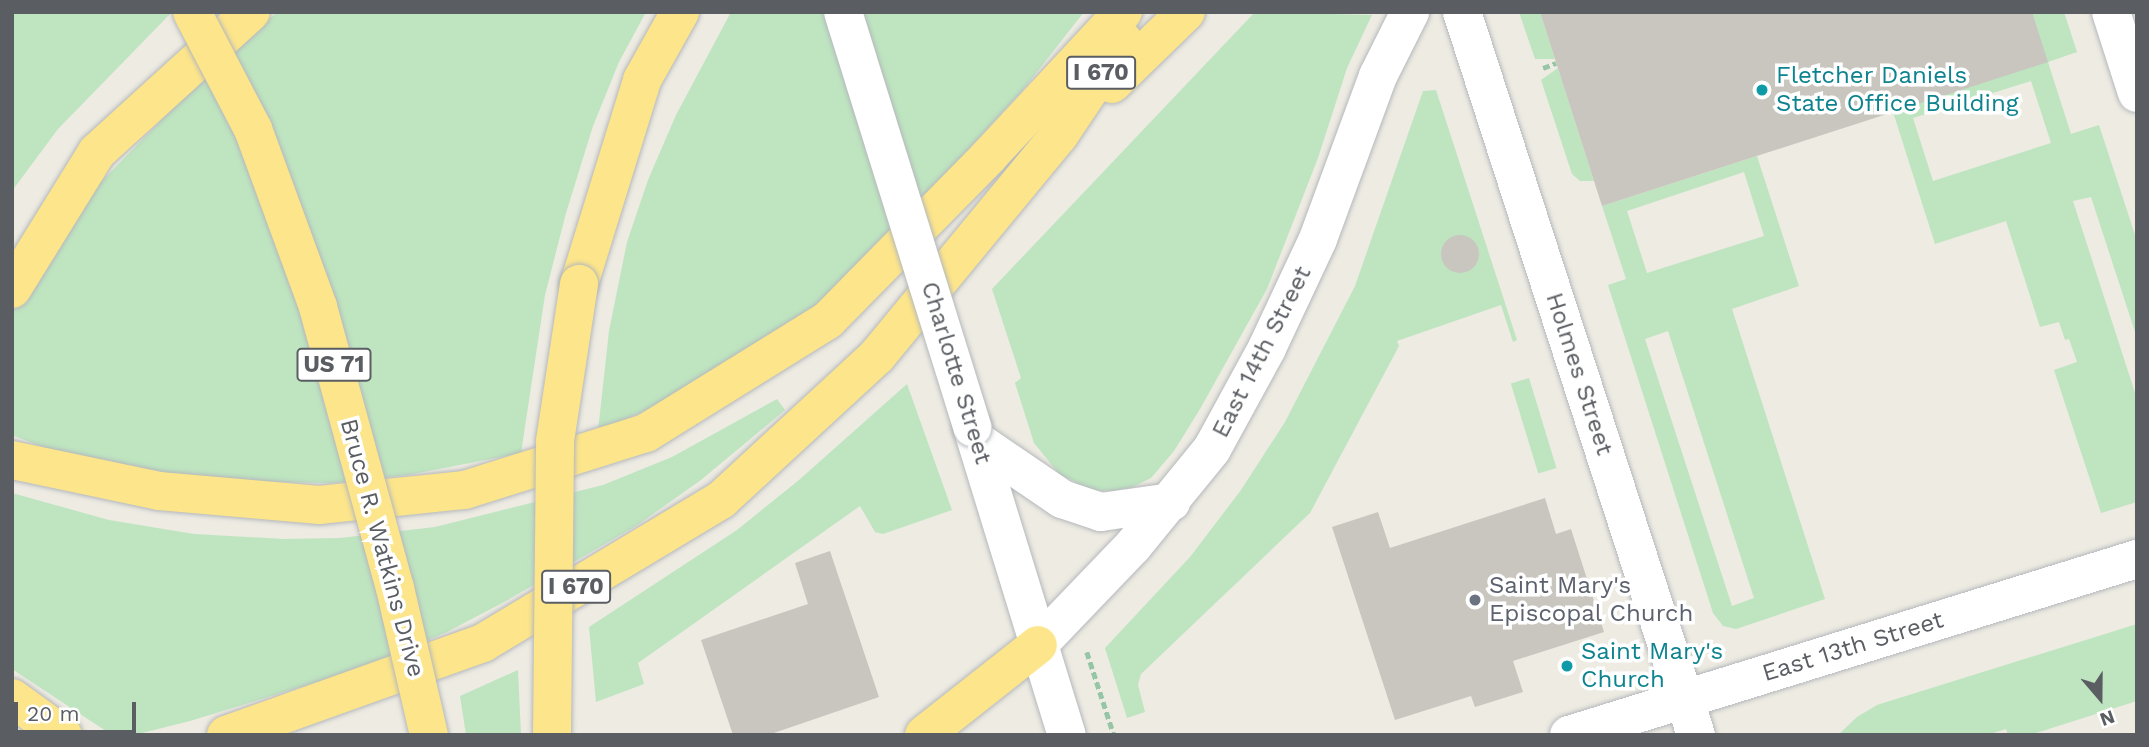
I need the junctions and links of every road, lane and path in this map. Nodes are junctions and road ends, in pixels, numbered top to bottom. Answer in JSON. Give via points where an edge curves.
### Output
{"nodes":[{"id":1,"x":192,"y":12,"type":"edge"},
{"id":2,"x":251,"y":12,"type":"edge"},
{"id":3,"x":680,"y":12,"type":"edge"},
{"id":4,"x":843,"y":12,"type":"edge"},
{"id":5,"x":1123,"y":12,"type":"edge"},
{"id":6,"x":1142,"y":12,"type":"edge"},
{"id":7,"x":1186,"y":12,"type":"edge"},
{"id":8,"x":1410,"y":12,"type":"edge"},
{"id":9,"x":1462,"y":12,"type":"edge"},
{"id":10,"x":2111,"y":12,"type":"edge"},
{"id":11,"x":1556,"y":63,"type":"dead end"},
{"id":12,"x":1543,"y":68,"type":"dead end"},
{"id":13,"x":2137,"y":93,"type":"edge"},
{"id":14,"x":1060,"y":134,"type":"junction"},
{"id":15,"x":12,"y":289,"type":"edge"},
{"id":16,"x":975,"y":434,"type":"junction"},
{"id":17,"x":12,"y":460,"type":"edge"},
{"id":18,"x":1171,"y":502,"type":"junction"},
{"id":19,"x":2137,"y":559,"type":"edge"},
{"id":20,"x":1038,"y":645,"type":"junction"},
{"id":21,"x":12,"y":698,"type":"edge"},
{"id":22,"x":1690,"y":717,"type":"edge"},
{"id":23,"x":63,"y":735,"type":"edge"},
{"id":24,"x":226,"y":735,"type":"edge"},
{"id":25,"x":429,"y":735,"type":"edge"},
{"id":26,"x":552,"y":735,"type":"edge"},
{"id":27,"x":924,"y":735,"type":"edge"},
{"id":28,"x":1067,"y":735,"type":"edge"},
{"id":29,"x":1569,"y":735,"type":"edge"}],
"edges":[{"from":1,"to":25,"type":"highway","name":"Bruce R. Watkins Drive","number":"US 71","bridge":true,"via":[[253,129],[318,307],[395,588]]},
{"from":2,"to":15,"type":"highway","via":[[97,152]]},
{"from":3,"to":26,"type":"highway","bridge":true,"via":[[642,80],[579,285],[555,441]]},
{"from":4,"to":16,"type":"street","name":"Charlotte Street","bridge":true},
{"from":5,"to":17,"type":"highway","via":[[828,320],[646,433],[465,490],[319,505],[159,491]]},
{"from":6,"to":14,"type":"highway","number":"I 670"},
{"from":7,"to":14,"type":"highway"},
{"from":8,"to":18,"type":"street","name":"East 14th Street","via":[[1377,76],[1318,239],[1267,348],[1212,449]]},
{"from":9,"to":22,"type":"street","name":"Holmes Street"},
{"from":10,"to":13,"type":"street"},
{"from":11,"to":12,"type":"path"},
{"from":14,"to":24,"type":"highway","number":"I 670","via":[[877,356],[721,500],[483,643]]},
{"from":16,"to":18,"type":"street","via":[[1062,499],[1101,512]]},
{"from":16,"to":20,"type":"street","name":"Charlotte Street"},
{"from":18,"to":20,"type":"street","name":"East 14th Street"},
{"from":19,"to":22,"type":"street","name":"East 13th Street"},
{"from":20,"to":27,"type":"highway"},
{"from":20,"to":28,"type":"street","name":"Charlotte Street"},
{"from":21,"to":23,"type":"highway"},
{"from":22,"to":29,"type":"street","name":"East 13th Street"}]}
